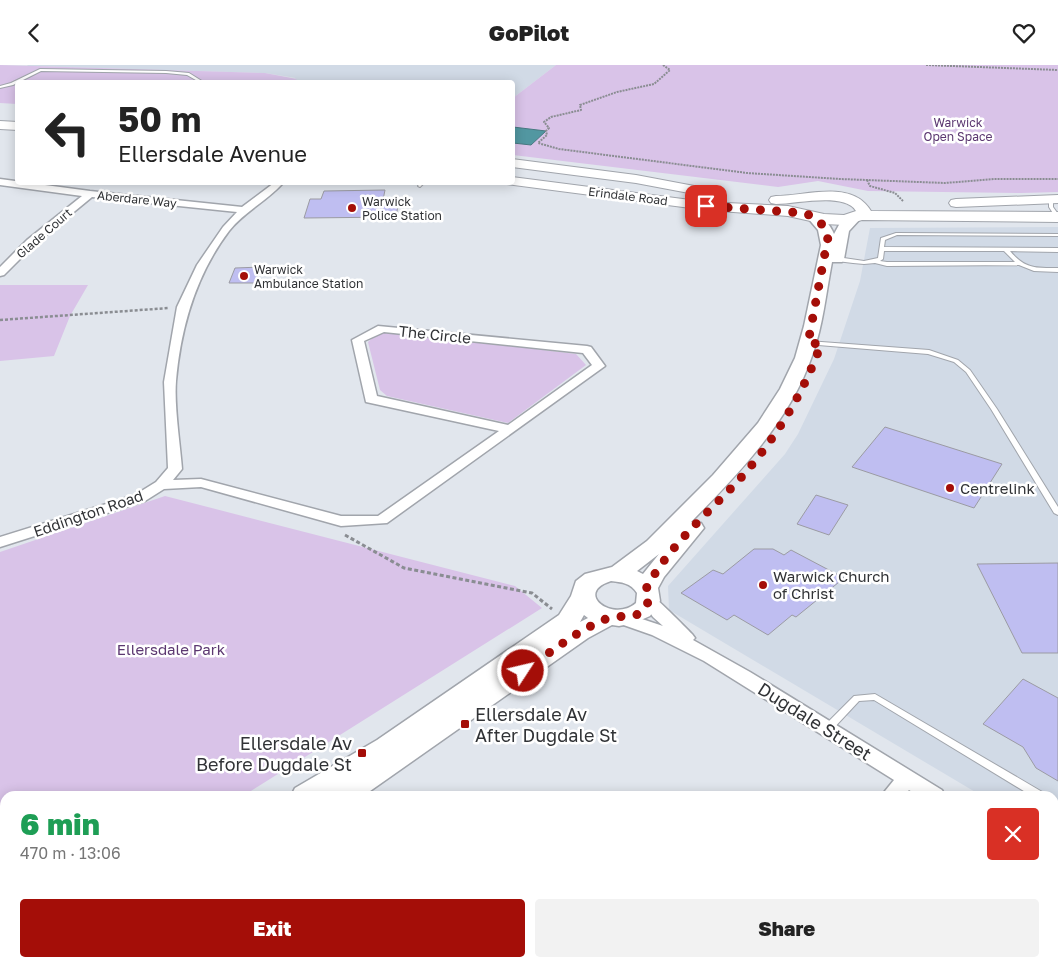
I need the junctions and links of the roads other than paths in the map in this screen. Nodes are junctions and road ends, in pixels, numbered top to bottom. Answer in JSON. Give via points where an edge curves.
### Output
{"nodes":[{"id":1,"x":19,"y":80,"type":"edge"},
{"id":2,"x":199,"y":80,"type":"edge"},
{"id":3,"x":15,"y":82,"type":"edge"},
{"id":4,"x":0,"y":87,"type":"edge"},
{"id":5,"x":0,"y":125,"type":"edge"},
{"id":6,"x":15,"y":126,"type":"edge"},
{"id":7,"x":515,"y":163,"type":"edge"},
{"id":8,"x":515,"y":181,"type":"edge"},
{"id":9,"x":0,"y":182,"type":"edge"},
{"id":10,"x":15,"y":184,"type":"edge"},
{"id":11,"x":22,"y":185,"type":"edge"},
{"id":12,"x":276,"y":185,"type":"edge"},
{"id":13,"x":90,"y":194,"type":"junction"},
{"id":14,"x":1055,"y":199,"type":"edge"},
{"id":15,"x":244,"y":210,"type":"junction"},
{"id":16,"x":807,"y":210,"type":"junction"},
{"id":17,"x":857,"y":212,"type":"junction"},
{"id":18,"x":1058,"y":217,"type":"edge"},
{"id":19,"x":1058,"y":235,"type":"edge"},
{"id":20,"x":881,"y":249,"type":"junction"},
{"id":21,"x":1005,"y":249,"type":"junction"},
{"id":22,"x":1058,"y":250,"type":"edge"},
{"id":23,"x":837,"y":259,"type":"junction"},
{"id":24,"x":875,"y":261,"type":"junction"},
{"id":25,"x":1018,"y":264,"type":"junction"},
{"id":26,"x":1058,"y":270,"type":"edge"},
{"id":27,"x":0,"y":273,"type":"edge"},
{"id":28,"x":814,"y":343,"type":"junction"},
{"id":29,"x":510,"y":429,"type":"junction"},
{"id":30,"x":161,"y":485,"type":"junction"},
{"id":31,"x":1058,"y":513,"type":"edge"},
{"id":32,"x":0,"y":542,"type":"edge"},
{"id":33,"x":617,"y":574,"type":"junction"},
{"id":34,"x":648,"y":594,"type":"junction"},
{"id":35,"x":582,"y":597,"type":"junction"},
{"id":36,"x":615,"y":618,"type":"junction"},
{"id":37,"x":694,"y":646,"type":"junction"},
{"id":38,"x":828,"y":728,"type":"junction"},
{"id":39,"x":907,"y":779,"type":"junction"},
{"id":40,"x":314,"y":791,"type":"edge"},
{"id":41,"x":349,"y":791,"type":"edge"},
{"id":42,"x":896,"y":791,"type":"edge"},
{"id":43,"x":927,"y":791,"type":"edge"},
{"id":44,"x":1032,"y":791,"type":"edge"}],
"edges":[{"from":1,"to":2,"type":"lane","via":[[40,69],[166,72],[188,74]]},
{"from":3,"to":4,"type":"lane"},
{"from":5,"to":6,"type":"main road"},
{"from":7,"to":16,"type":"main road","name":"Erindale Road","via":[[636,179]]},
{"from":8,"to":16,"type":"main road","name":"Erindale Road","via":[[706,206]]},
{"from":9,"to":10,"type":"street","name":"Aberdare Way"},
{"from":11,"to":13,"type":"street","name":"Aberdare Way"},
{"from":12,"to":15,"type":"street","name":"Eddington Road"},
{"from":13,"to":15,"type":"street","name":"Aberdare Way"},
{"from":13,"to":27,"type":"street","name":"Glade Court"},
{"from":14,"to":17,"type":"main road","name":"Erindale Road"},
{"from":14,"to":18,"type":"lane","via":[[1051,207]]},
{"from":15,"to":30,"type":"street","name":"Eddington Road","via":[[226,229],[202,265],[183,307],[170,382],[175,469]]},
{"from":16,"to":17,"type":"main road","name":"Erindale Road","via":[[835,220]]},
{"from":16,"to":17,"type":"main road","name":"Erindale Road","via":[[828,195]]},
{"from":16,"to":28,"type":"street","via":[[825,229],[828,237]]},
{"from":17,"to":18,"type":"main road","name":"Erindale Road"},
{"from":17,"to":23,"type":"street","via":[[842,229]]},
{"from":19,"to":20,"type":"lane","via":[[902,233],[884,237]]},
{"from":20,"to":21,"type":"lane"},
{"from":20,"to":24,"type":"lane","via":[[880,259]]},
{"from":21,"to":22,"type":"lane"},
{"from":21,"to":25,"type":"lane"},
{"from":23,"to":24,"type":"lane"},
{"from":23,"to":28,"type":"street"},
{"from":24,"to":25,"type":"lane","via":[[887,264]]},
{"from":25,"to":26,"type":"lane"},
{"from":28,"to":31,"type":"lane","via":[[929,353],[962,365],[994,409]]},
{"from":28,"to":33,"type":"street","via":[[761,432],[726,474],[663,539],[636,563]]},
{"from":28,"to":34,"type":"street","via":[[812,370],[774,436],[677,545],[654,574]]},
{"from":29,"to":29,"type":"street","name":"The Circle","via":[[599,366],[587,350],[382,328],[358,340],[372,399]]},
{"from":29,"to":30,"type":"street","name":"The Circle","via":[[382,520],[341,521],[201,483]]},
{"from":30,"to":32,"type":"street","name":"Eddington Road","via":[[140,498]]},
{"from":33,"to":34,"type":"street","via":[[637,580]]},
{"from":33,"to":35,"type":"street","via":[[591,580]]},
{"from":34,"to":36,"type":"street","via":[[643,610],[630,617]]},
{"from":34,"to":37,"type":"street","name":"Dugdale Street","via":[[659,613]]},
{"from":35,"to":36,"type":"street","via":[[588,608]]},
{"from":35,"to":40,"type":"street","via":[[567,621],[387,747]]},
{"from":36,"to":37,"type":"street","name":"Dugdale Street","via":[[650,627]]},
{"from":36,"to":41,"type":"street","via":[[579,632]]},
{"from":37,"to":38,"type":"street","name":"Dugdale Street"},
{"from":38,"to":39,"type":"street","name":"Dugdale Street"},
{"from":38,"to":44,"type":"lane","via":[[857,698],[875,697]]},
{"from":39,"to":42,"type":"street"},
{"from":39,"to":43,"type":"street","name":"Dugdale Street"}]}
